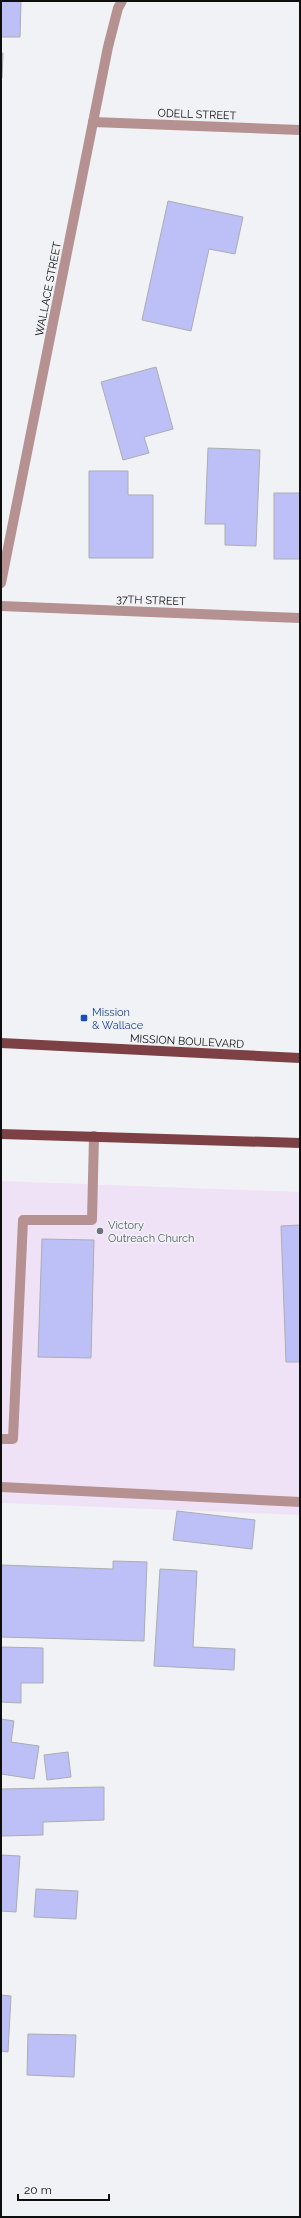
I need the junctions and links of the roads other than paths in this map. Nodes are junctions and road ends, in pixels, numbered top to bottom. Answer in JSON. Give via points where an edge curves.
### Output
{"nodes":[{"id":1,"x":122,"y":1,"type":"edge"},
{"id":2,"x":93,"y":122,"type":"junction"},
{"id":3,"x":300,"y":130,"type":"edge"},
{"id":4,"x":1,"y":583,"type":"edge"},
{"id":5,"x":1,"y":606,"type":"edge"},
{"id":6,"x":300,"y":618,"type":"edge"},
{"id":7,"x":1,"y":1043,"type":"edge"},
{"id":8,"x":300,"y":1058,"type":"edge"},
{"id":9,"x":1,"y":1134,"type":"edge"},
{"id":10,"x":94,"y":1136,"type":"junction"},
{"id":11,"x":300,"y":1143,"type":"edge"},
{"id":12,"x":1,"y":1439,"type":"edge"},
{"id":13,"x":1,"y":1487,"type":"edge"},
{"id":14,"x":300,"y":1502,"type":"edge"}],
"edges":[{"from":1,"to":2,"type":"street","name":"WALLACE STREET","via":[[108,47]]},
{"from":2,"to":3,"type":"street","name":"ODELL STREET"},
{"from":2,"to":4,"type":"street","name":"WALLACE STREET"},
{"from":5,"to":6,"type":"street","name":"37TH STREET"},
{"from":7,"to":8,"type":"main road","name":"MISSION BOULEVARD"},
{"from":9,"to":10,"type":"main road"},
{"from":10,"to":11,"type":"main road"},
{"from":10,"to":12,"type":"street","via":[[92,1220],[23,1220],[13,1439]]},
{"from":13,"to":14,"type":"street"}]}
